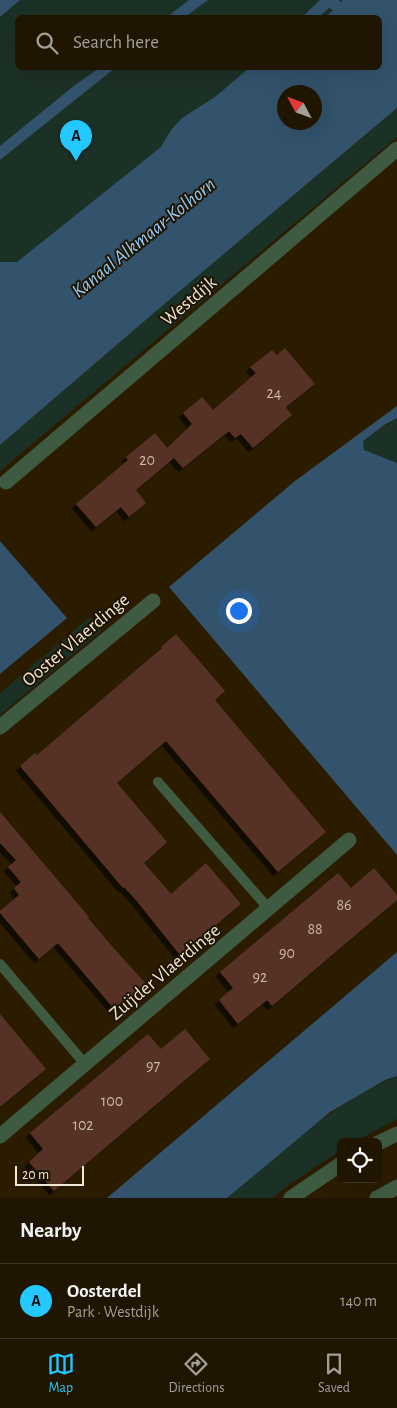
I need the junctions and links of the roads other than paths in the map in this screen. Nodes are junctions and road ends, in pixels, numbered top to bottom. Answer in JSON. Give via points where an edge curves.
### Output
{"nodes":[{"id":1,"x":397,"y":150,"type":"edge"},
{"id":2,"x":6,"y":482,"type":"dead end"},
{"id":3,"x":153,"y":601,"type":"dead end"},
{"id":4,"x":0,"y":727,"type":"edge"},
{"id":5,"x":158,"y":782,"type":"dead end"},
{"id":6,"x":349,"y":840,"type":"dead end"},
{"id":7,"x":269,"y":909,"type":"junction"},
{"id":8,"x":0,"y":964,"type":"edge"},
{"id":9,"x":85,"y":1064,"type":"junction"},
{"id":10,"x":397,"y":1134,"type":"edge"},
{"id":11,"x":0,"y":1136,"type":"edge"},
{"id":12,"x":382,"y":1141,"type":"edge"},
{"id":13,"x":337,"y":1167,"type":"edge"},
{"id":14,"x":397,"y":1187,"type":"edge"},
{"id":15,"x":291,"y":1198,"type":"edge"},
{"id":16,"x":377,"y":1198,"type":"edge"}],
"edges":[{"from":1,"to":2,"type":"street","name":"Westdijk"},
{"from":3,"to":4,"type":"street","name":"Ooster Vlaerdinge"},
{"from":5,"to":7,"type":"lane"},
{"from":6,"to":7,"type":"street","name":"Zuijder Vlaerdinge"},
{"from":7,"to":9,"type":"street","name":"Zuijder Vlaerdinge"},
{"from":8,"to":9,"type":"lane"},
{"from":9,"to":11,"type":"street","name":"Zuijder Vlaerdinge"},
{"from":10,"to":12,"type":"street"},
{"from":13,"to":15,"type":"street"},
{"from":14,"to":16,"type":"street"}]}
